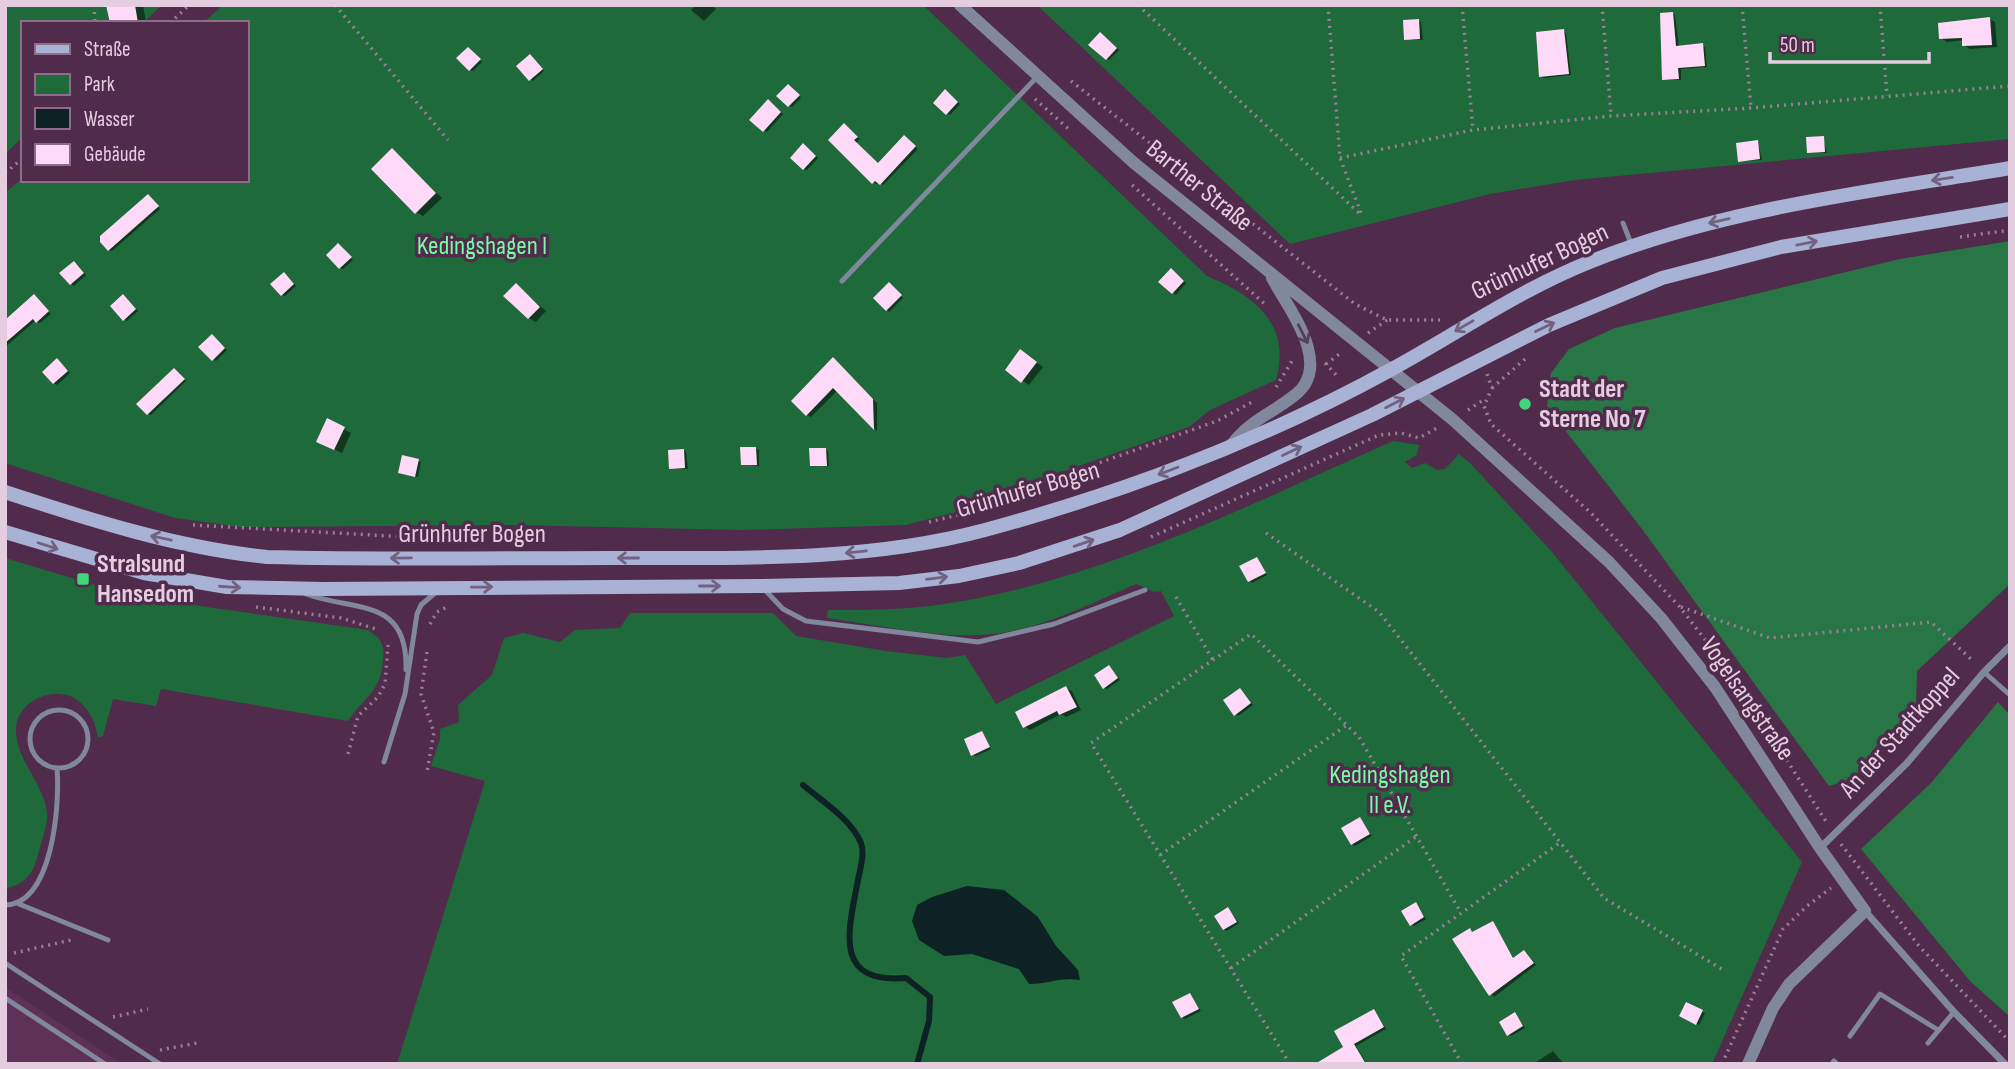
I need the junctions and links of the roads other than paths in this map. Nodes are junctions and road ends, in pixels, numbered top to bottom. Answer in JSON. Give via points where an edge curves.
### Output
{"nodes":[{"id":1,"x":960,"y":5,"type":"edge"},
{"id":2,"x":1038,"y":76,"type":"junction"},
{"id":3,"x":2010,"y":168,"type":"edge"},
{"id":4,"x":2010,"y":209,"type":"edge"},
{"id":5,"x":1623,"y":223,"type":"dead end"},
{"id":6,"x":1632,"y":246,"type":"junction"},
{"id":7,"x":1270,"y":274,"type":"junction"},
{"id":8,"x":842,"y":281,"type":"dead end"},
{"id":9,"x":1391,"y":370,"type":"junction"},
{"id":10,"x":1418,"y":391,"type":"junction"},
{"id":11,"x":1231,"y":445,"type":"junction"},
{"id":12,"x":5,"y":492,"type":"edge"},
{"id":13,"x":5,"y":532,"type":"edge"},
{"id":14,"x":761,"y":586,"type":"junction"},
{"id":15,"x":445,"y":588,"type":"junction"},
{"id":16,"x":291,"y":589,"type":"junction"},
{"id":17,"x":1144,"y":590,"type":"dead end"},
{"id":18,"x":2010,"y":646,"type":"edge"},
{"id":19,"x":1984,"y":672,"type":"junction"},
{"id":20,"x":405,"y":694,"type":"junction"},
{"id":21,"x":2010,"y":695,"type":"edge"},
{"id":22,"x":384,"y":762,"type":"dead end"},
{"id":23,"x":57,"y":768,"type":"junction"},
{"id":24,"x":1820,"y":848,"type":"junction"},
{"id":25,"x":19,"y":904,"type":"junction"},
{"id":26,"x":5,"y":905,"type":"edge"},
{"id":27,"x":1865,"y":911,"type":"junction"},
{"id":28,"x":108,"y":940,"type":"dead end"},
{"id":29,"x":5,"y":963,"type":"edge"},
{"id":30,"x":5,"y":998,"type":"edge"},
{"id":31,"x":1954,"y":1012,"type":"junction"},
{"id":32,"x":1938,"y":1030,"type":"junction"},
{"id":33,"x":1850,"y":1036,"type":"dead end"},
{"id":34,"x":1928,"y":1043,"type":"dead end"},
{"id":35,"x":105,"y":1064,"type":"edge"},
{"id":36,"x":160,"y":1064,"type":"edge"},
{"id":37,"x":1748,"y":1064,"type":"edge"},
{"id":38,"x":1832,"y":1064,"type":"edge"},
{"id":39,"x":1837,"y":1064,"type":"edge"},
{"id":40,"x":2005,"y":1064,"type":"edge"}],
"edges":[{"from":1,"to":2,"type":"street","name":"Barther Straße"},
{"from":2,"to":7,"type":"street","name":"Barther Straße","via":[[1134,163]]},
{"from":2,"to":8,"type":"lane"},
{"from":3,"to":6,"type":"main road","name":"Grünhufer Bogen","one_way":true,"via":[[1762,211]]},
{"from":10,"to":4,"type":"main road","name":"Grünhufer Bogen","one_way":true,"via":[[1549,325],[1662,278],[1781,247]]},
{"from":5,"to":6,"type":"lane"},
{"from":6,"to":9,"type":"main road","name":"Grünhufer Bogen","one_way":true,"via":[[1525,293]]},
{"from":7,"to":9,"type":"street","name":"Barther Straße"},
{"from":7,"to":11,"type":"street","one_way":true,"via":[[1302,332],[1309,375],[1304,387],[1248,425]]},
{"from":9,"to":10,"type":"street","name":"Barther Straße"},
{"from":9,"to":11,"type":"main road","name":"Grünhufer Bogen"},
{"from":14,"to":10,"type":"main road","name":"Grünhufer Bogen","one_way":true,"via":[[899,583],[959,576],[1064,550],[1164,511]]},
{"from":10,"to":24,"type":"street","name":"Vogelsangstraße","via":[[1554,509],[1661,618],[1714,687]]},
{"from":11,"to":12,"type":"main road","name":"Grünhufer Bogen","one_way":true,"via":[[1116,491],[979,531],[895,547],[790,556],[267,558],[228,554],[141,533]]},
{"from":13,"to":16,"type":"main road","name":"Grünhufer Bogen","one_way":true,"via":[[144,573],[227,587]]},
{"from":15,"to":14,"type":"main road","name":"Grünhufer Bogen","one_way":true},
{"from":14,"to":17,"type":"lane","via":[[783,609],[806,621],[978,642],[1054,624]]},
{"from":15,"to":16,"type":"main road","name":"Grünhufer Bogen"},
{"from":15,"to":20,"type":"lane","via":[[421,605]]},
{"from":16,"to":20,"type":"lane","via":[[372,609],[396,623],[406,657]]},
{"from":18,"to":19,"type":"street","name":"An der Stadtkoppel"},
{"from":19,"to":21,"type":"lane"},
{"from":19,"to":24,"type":"street","name":"An der Stadtkoppel","via":[[1907,763]]},
{"from":20,"to":22,"type":"lane"},
{"from":23,"to":23,"type":"lane","via":[[82,757],[88,739],[87,729],[75,714],[57,709],[39,717],[30,734],[33,753]]},
{"from":23,"to":25,"type":"lane","via":[[60,797],[52,844],[40,878]]},
{"from":24,"to":27,"type":"street","name":"Vogelsangstraße"},
{"from":25,"to":26,"type":"lane"},
{"from":25,"to":28,"type":"lane"},
{"from":27,"to":31,"type":"street","name":"Vogelsangstraße"},
{"from":27,"to":37,"type":"street","via":[[1789,984]]},
{"from":29,"to":36,"type":"lane"},
{"from":30,"to":35,"type":"lane"},
{"from":31,"to":32,"type":"lane"},
{"from":31,"to":40,"type":"street","name":"Vogelsangstraße"},
{"from":32,"to":33,"type":"lane","via":[[1880,994]]},
{"from":32,"to":34,"type":"lane"},
{"from":38,"to":39,"type":"lane"}]}
